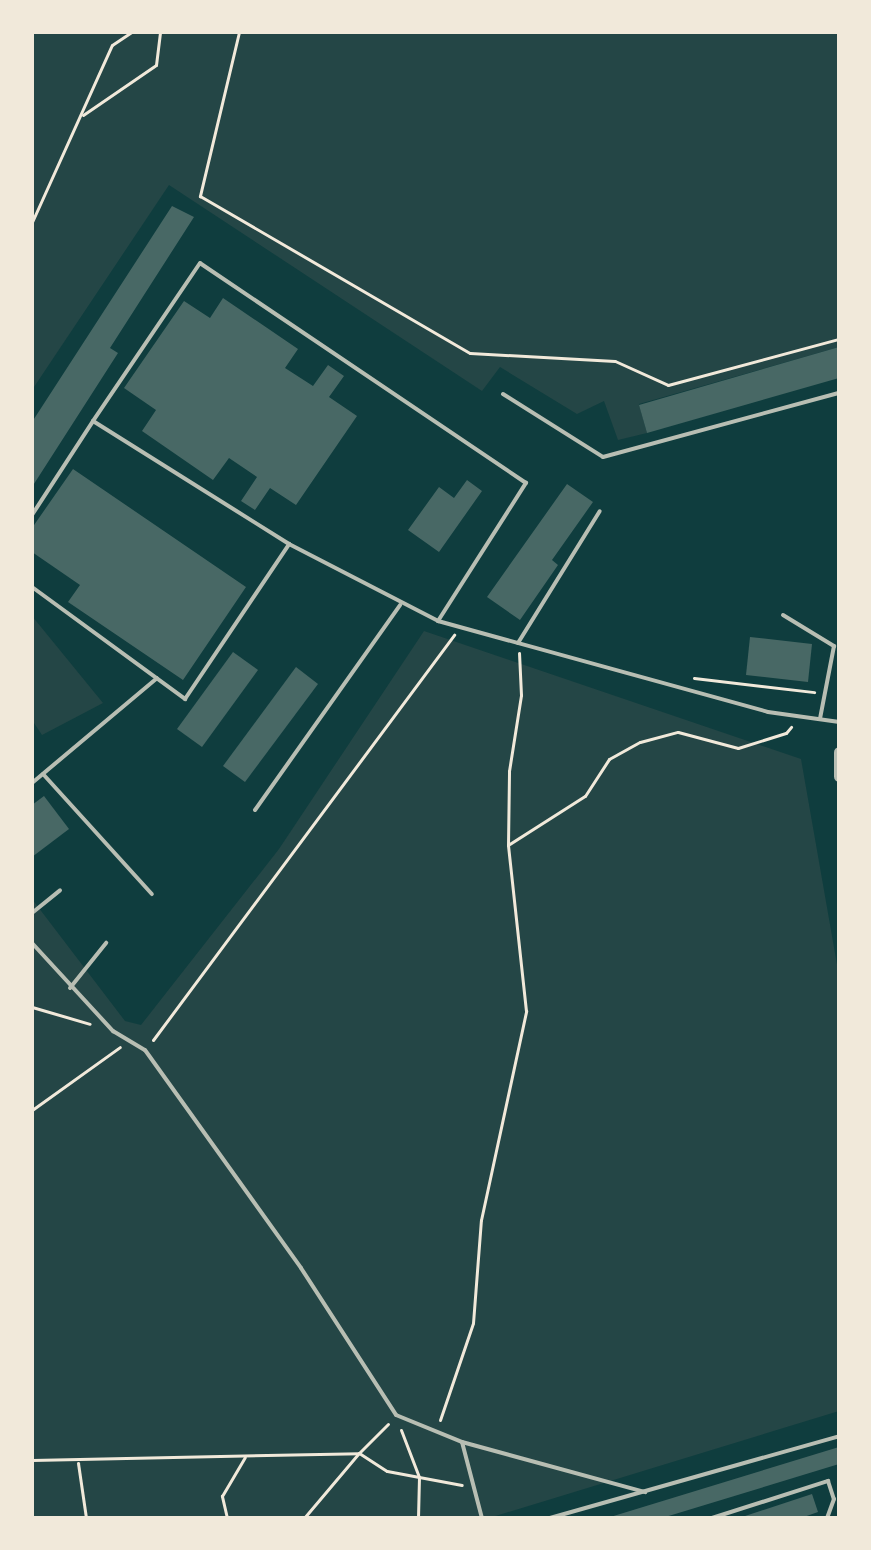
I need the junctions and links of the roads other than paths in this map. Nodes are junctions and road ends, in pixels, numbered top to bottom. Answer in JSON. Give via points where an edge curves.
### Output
{"nodes":[{"id":1,"x":839,"y":393,"type":"edge"},
{"id":2,"x":503,"y":394,"type":"dead end"},
{"id":3,"x":93,"y":421,"type":"junction"},
{"id":4,"x":600,"y":511,"type":"dead end"},
{"id":5,"x":32,"y":515,"type":"edge"},
{"id":6,"x":289,"y":544,"type":"junction"},
{"id":7,"x":32,"y":587,"type":"edge"},
{"id":8,"x":400,"y":605,"type":"junction"},
{"id":9,"x":783,"y":615,"type":"dead end"},
{"id":10,"x":438,"y":621,"type":"junction"},
{"id":11,"x":518,"y":643,"type":"junction"},
{"id":12,"x":157,"y":678,"type":"junction"},
{"id":13,"x":820,"y":719,"type":"junction"},
{"id":14,"x":839,"y":722,"type":"edge"},
{"id":15,"x":839,"y":752,"type":"edge"},
{"id":16,"x":43,"y":774,"type":"junction"},
{"id":17,"x":839,"y":776,"type":"edge"},
{"id":18,"x":32,"y":783,"type":"edge"},
{"id":19,"x":255,"y":810,"type":"dead end"},
{"id":20,"x":60,"y":890,"type":"dead end"},
{"id":21,"x":152,"y":894,"type":"dead end"},
{"id":22,"x":32,"y":913,"type":"edge"},
{"id":23,"x":32,"y":943,"type":"edge"},
{"id":24,"x":106,"y":943,"type":"dead end"},
{"id":25,"x":70,"y":988,"type":"junction"},
{"id":26,"x":839,"y":1436,"type":"edge"},
{"id":27,"x":462,"y":1442,"type":"junction"},
{"id":28,"x":645,"y":1492,"type":"junction"},
{"id":29,"x":482,"y":1518,"type":"edge"},
{"id":30,"x":550,"y":1518,"type":"edge"},
{"id":31,"x":712,"y":1518,"type":"edge"},
{"id":32,"x":827,"y":1518,"type":"edge"}],
"edges":[{"from":1,"to":2,"type":"lane","via":[[603,457]]},
{"from":3,"to":5,"type":"lane"},
{"from":3,"to":6,"type":"lane"},
{"from":3,"to":10,"type":"lane","via":[[200,263],[526,483]]},
{"from":4,"to":11,"type":"lane"},
{"from":6,"to":8,"type":"lane"},
{"from":6,"to":12,"type":"lane","via":[[185,699]]},
{"from":7,"to":12,"type":"lane"},
{"from":8,"to":10,"type":"lane"},
{"from":8,"to":19,"type":"lane"},
{"from":9,"to":13,"type":"lane","via":[[834,646]]},
{"from":10,"to":11,"type":"lane"},
{"from":11,"to":13,"type":"lane"},
{"from":12,"to":16,"type":"lane"},
{"from":13,"to":14,"type":"lane"},
{"from":15,"to":17,"type":"street"},
{"from":16,"to":18,"type":"lane"},
{"from":16,"to":21,"type":"lane"},
{"from":20,"to":22,"type":"lane"},
{"from":23,"to":25,"type":"lane"},
{"from":24,"to":25,"type":"lane"},
{"from":25,"to":27,"type":"lane","via":[[113,1031],[145,1050],[301,1268],[396,1415]]},
{"from":26,"to":28,"type":"lane"},
{"from":27,"to":28,"type":"lane"},
{"from":27,"to":29,"type":"lane"},
{"from":28,"to":30,"type":"lane"},
{"from":31,"to":32,"type":"lane","via":[[828,1481],[834,1499]]}]}
